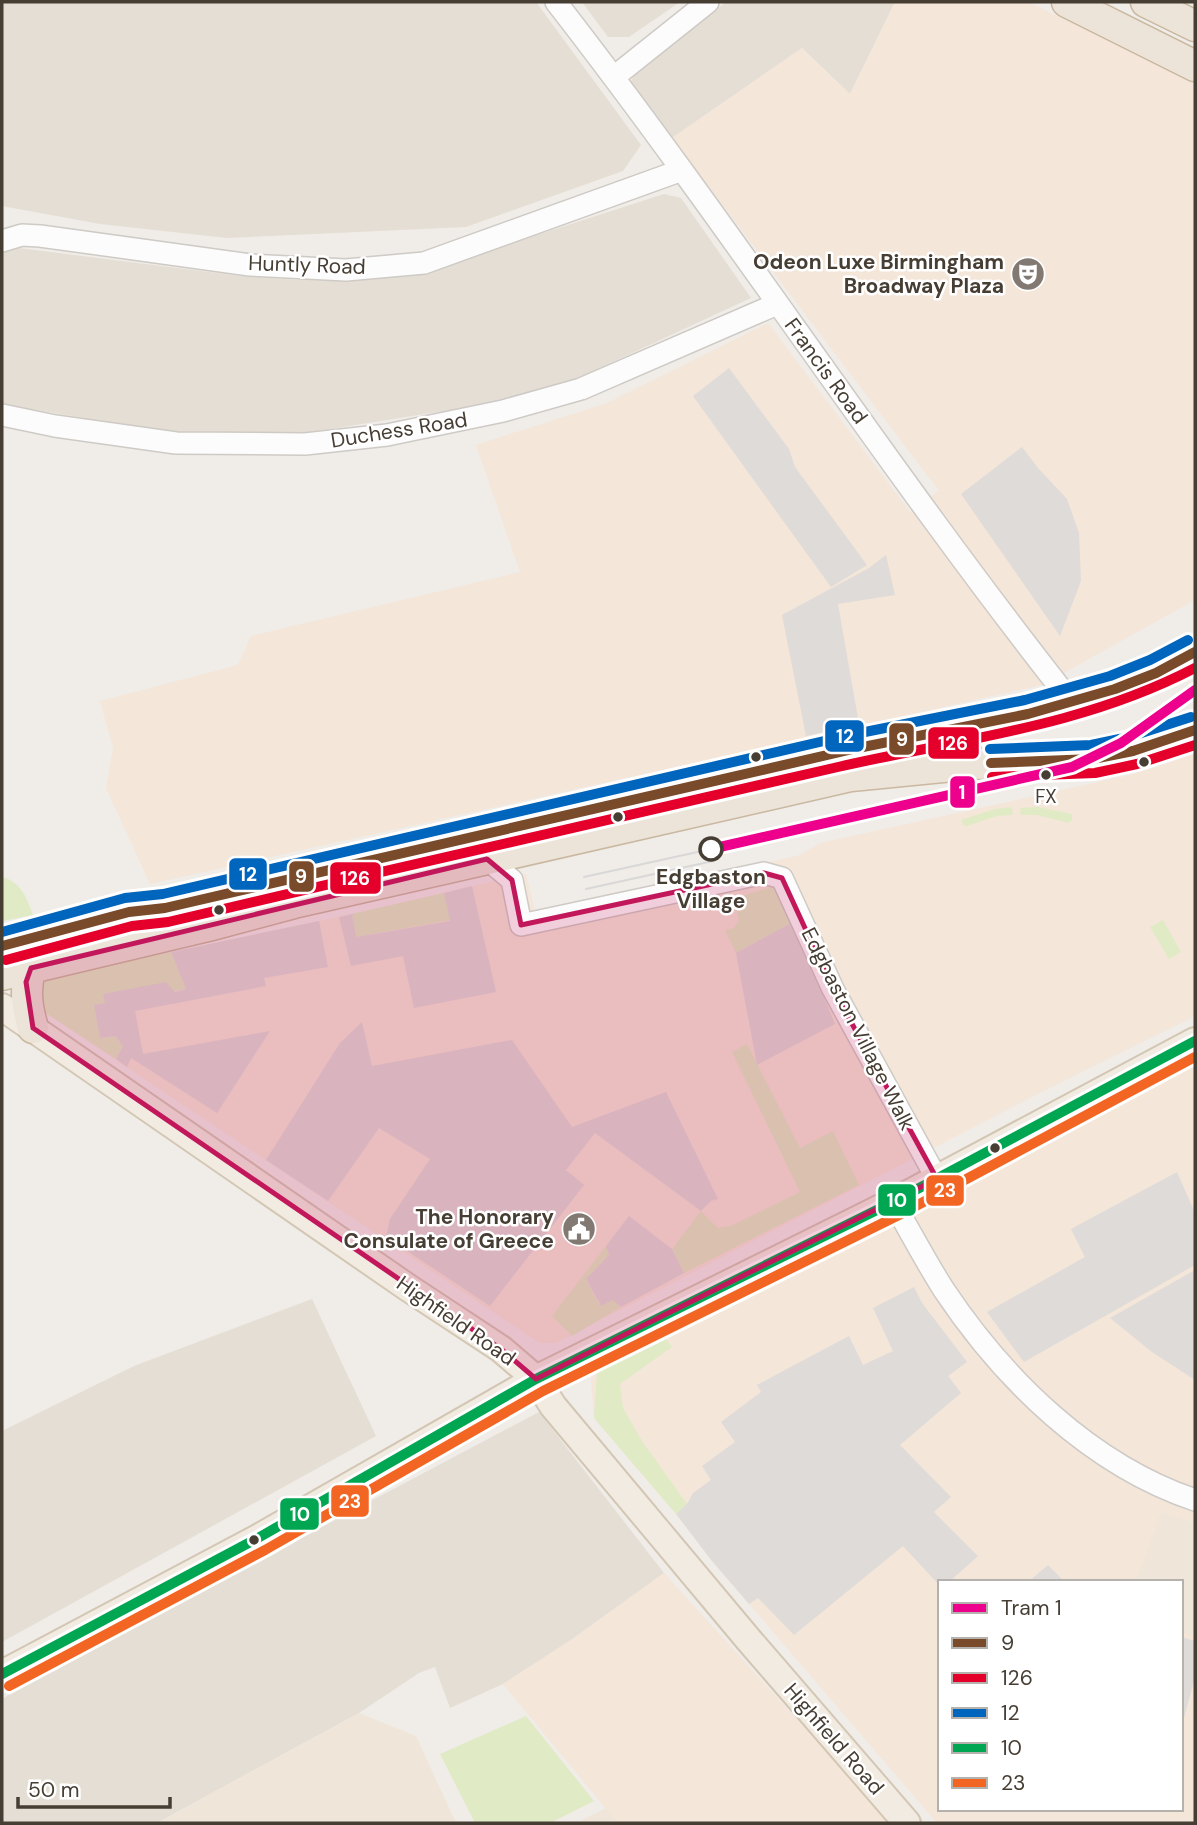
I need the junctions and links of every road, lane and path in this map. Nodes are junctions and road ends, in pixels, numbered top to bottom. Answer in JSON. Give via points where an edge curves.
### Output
{"nodes":[{"id":1,"x":556,"y":2,"type":"edge"},
{"id":2,"x":708,"y":2,"type":"edge"},
{"id":3,"x":1067,"y":2,"type":"edge"},
{"id":4,"x":1146,"y":2,"type":"edge"},
{"id":5,"x":1195,"y":26,"type":"edge"},
{"id":6,"x":1195,"y":66,"type":"edge"},
{"id":7,"x":614,"y":77,"type":"junction"},
{"id":8,"x":682,"y":170,"type":"junction"},
{"id":9,"x":2,"y":241,"type":"edge"},
{"id":10,"x":777,"y":304,"type":"junction"},
{"id":11,"x":2,"y":415,"type":"edge"},
{"id":12,"x":1185,"y":659,"type":"edge"},
{"id":13,"x":1073,"y":704,"type":"junction"},
{"id":14,"x":1195,"y":730,"type":"edge"},
{"id":15,"x":528,"y":850,"type":"junction"},
{"id":16,"x":487,"y":859,"type":"junction"},
{"id":17,"x":512,"y":880,"type":"junction"},
{"id":18,"x":2,"y":946,"type":"edge"},
{"id":19,"x":31,"y":968,"type":"junction"},
{"id":20,"x":2,"y":975,"type":"edge"},
{"id":21,"x":2,"y":1007,"type":"edge"},
{"id":22,"x":33,"y":1028,"type":"junction"},
{"id":23,"x":1195,"y":1041,"type":"edge"},
{"id":24,"x":937,"y":1179,"type":"junction"},
{"id":25,"x":893,"y":1202,"type":"junction"},
{"id":26,"x":536,"y":1379,"type":"junction"},
{"id":27,"x":1195,"y":1500,"type":"edge"},
{"id":28,"x":2,"y":1674,"type":"edge"},
{"id":29,"x":907,"y":1823,"type":"edge"}],
"edges":[{"from":1,"to":7,"type":"street","name":"Francis Road"},
{"from":2,"to":7,"type":"street"},
{"from":3,"to":6,"type":"highway"},
{"from":4,"to":5,"type":"highway"},
{"from":7,"to":8,"type":"street","name":"Francis Road"},
{"from":8,"to":9,"type":"street","name":"Huntly Road","via":[[424,263],[346,270],[250,265],[40,236]]},
{"from":8,"to":10,"type":"street","name":"Francis Road"},
{"from":10,"to":11,"type":"street","name":"Duchess Road","via":[[581,389],[387,435],[304,444],[176,443]]},
{"from":10,"to":13,"type":"street","name":"Francis Road"},
{"from":12,"to":13,"type":"highway","via":[[1121,689]]},
{"from":13,"to":18,"type":"highway","via":[[852,750],[165,908],[129,912]]},
{"from":14,"to":15,"type":"highway","via":[[1093,760],[974,764],[851,776]]},
{"from":15,"to":16,"type":"highway"},
{"from":15,"to":17,"type":"street"},
{"from":16,"to":17,"type":"street"},
{"from":16,"to":19,"type":"highway"},
{"from":17,"to":24,"type":"street","name":"Edgbaston Village Walk","via":[[521,925],[764,873],[782,878],[833,989]]},
{"from":19,"to":20,"type":"highway"},
{"from":19,"to":22,"type":"highway","via":[[26,982]]},
{"from":21,"to":22,"type":"main road","name":"Highfield Road"},
{"from":22,"to":26,"type":"main road","name":"Highfield Road","via":[[501,1349]]},
{"from":23,"to":24,"type":"main road"},
{"from":24,"to":25,"type":"main road"},
{"from":25,"to":26,"type":"main road"},
{"from":25,"to":27,"type":"street","via":[[945,1291],[993,1355],[1056,1419],[1112,1461]]},
{"from":26,"to":28,"type":"main road","via":[[258,1538]]},
{"from":26,"to":29,"type":"main road","name":"Highfield Road","via":[[553,1406]]}]}
